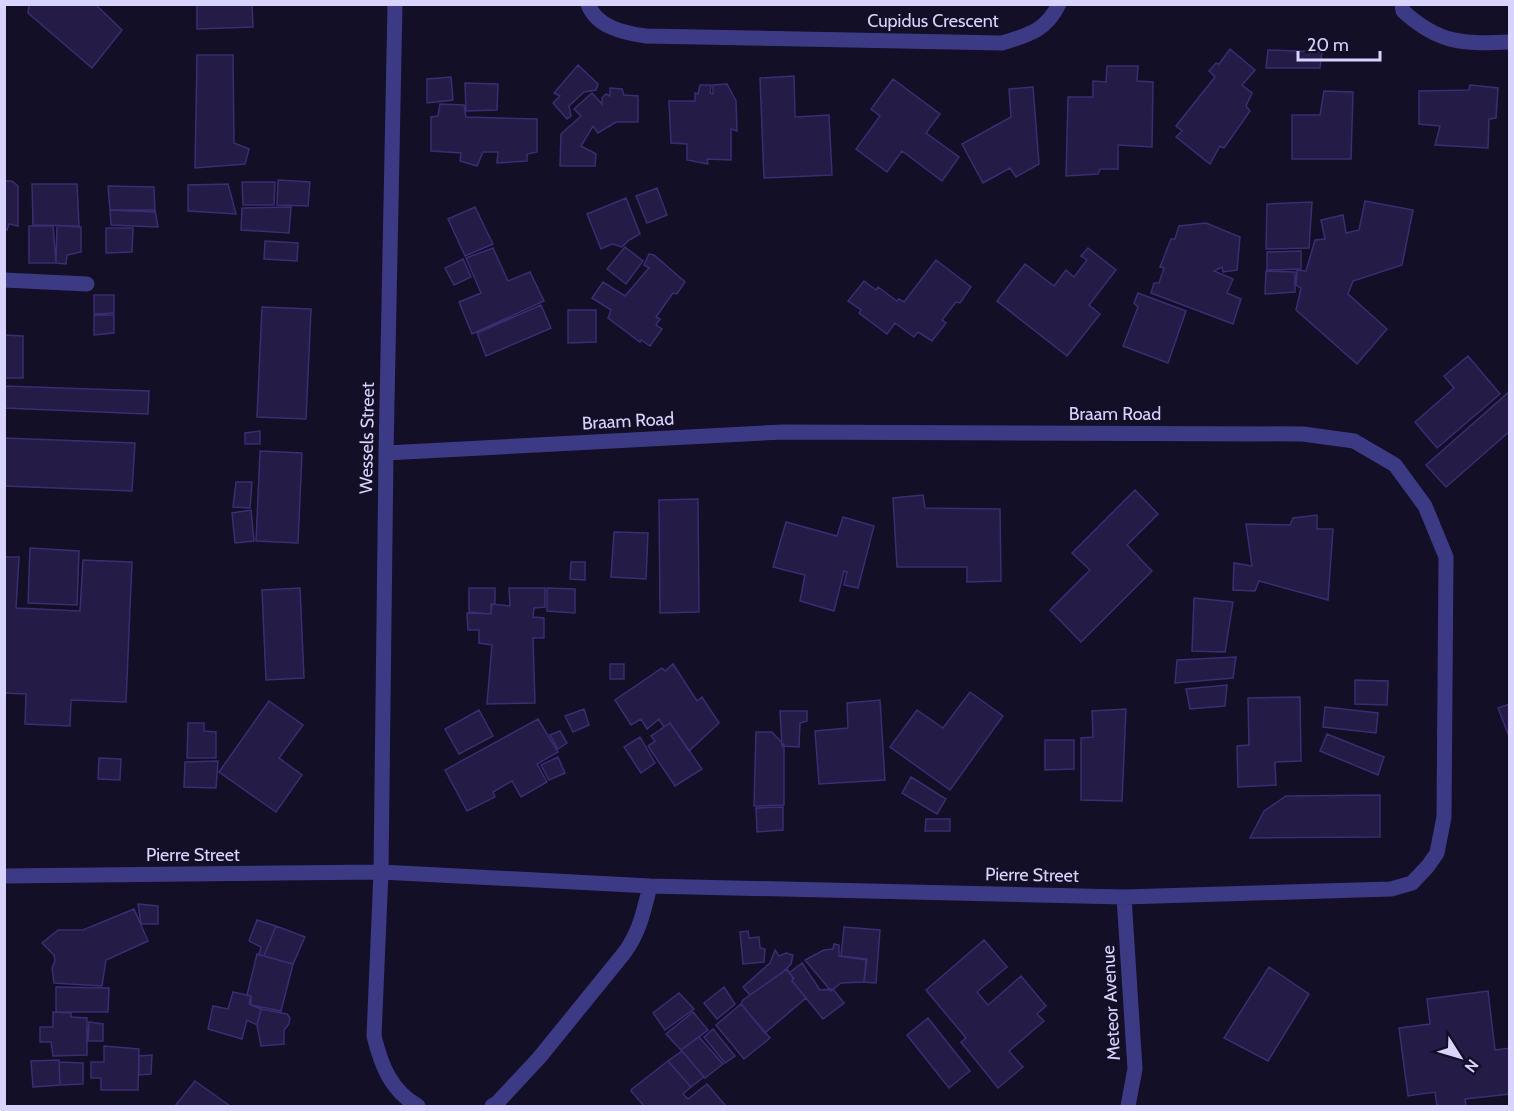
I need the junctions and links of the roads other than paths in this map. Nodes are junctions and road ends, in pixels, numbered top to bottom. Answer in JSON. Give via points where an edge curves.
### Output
{"nodes":[{"id":1,"x":395,"y":4,"type":"edge"},
{"id":2,"x":588,"y":4,"type":"edge"},
{"id":3,"x":1059,"y":4,"type":"edge"},
{"id":4,"x":1402,"y":4,"type":"edge"},
{"id":5,"x":1509,"y":42,"type":"edge"},
{"id":6,"x":4,"y":280,"type":"edge"},
{"id":7,"x":87,"y":284,"type":"dead end"},
{"id":8,"x":386,"y":453,"type":"junction"},
{"id":9,"x":381,"y":872,"type":"junction"},
{"id":10,"x":4,"y":876,"type":"edge"},
{"id":11,"x":1412,"y":883,"type":"joint"},
{"id":12,"x":650,"y":886,"type":"junction"},
{"id":13,"x":1124,"y":897,"type":"junction"},
{"id":14,"x":418,"y":1107,"type":"edge"},
{"id":15,"x":492,"y":1107,"type":"edge"},
{"id":16,"x":1128,"y":1107,"type":"edge"}],
"edges":[{"from":1,"to":8,"type":"street","name":"Wessels Street"},
{"from":2,"to":3,"type":"street","name":"Cupidus Crescent","via":[[592,15],[601,22],[646,36],[1002,42],[1031,34],[1052,19]]},
{"from":4,"to":5,"type":"street","via":[[1403,11],[1418,25],[1441,37],[1471,44]]},
{"from":6,"to":7,"type":"street"},
{"from":8,"to":9,"type":"street","name":"Wessels Street"},
{"from":8,"to":11,"type":"street","name":"Braam Road","via":[[783,432],[1303,434],[1354,441],[1395,465],[1425,506],[1446,557],[1444,817],[1437,853]]},
{"from":9,"to":10,"type":"street","name":"Pierre Street"},
{"from":9,"to":12,"type":"street","name":"Pierre Street"},
{"from":9,"to":14,"type":"street","via":[[374,1036],[390,1079],[400,1095]]},
{"from":11,"to":13,"type":"street","name":"Pierre Street","via":[[1371,890]]},
{"from":12,"to":13,"type":"street","name":"Pierre Street"},
{"from":12,"to":15,"type":"street","via":[[642,922],[629,946],[539,1058]]},
{"from":13,"to":16,"type":"street","name":"Meteor Avenue","via":[[1135,1069]]}]}
